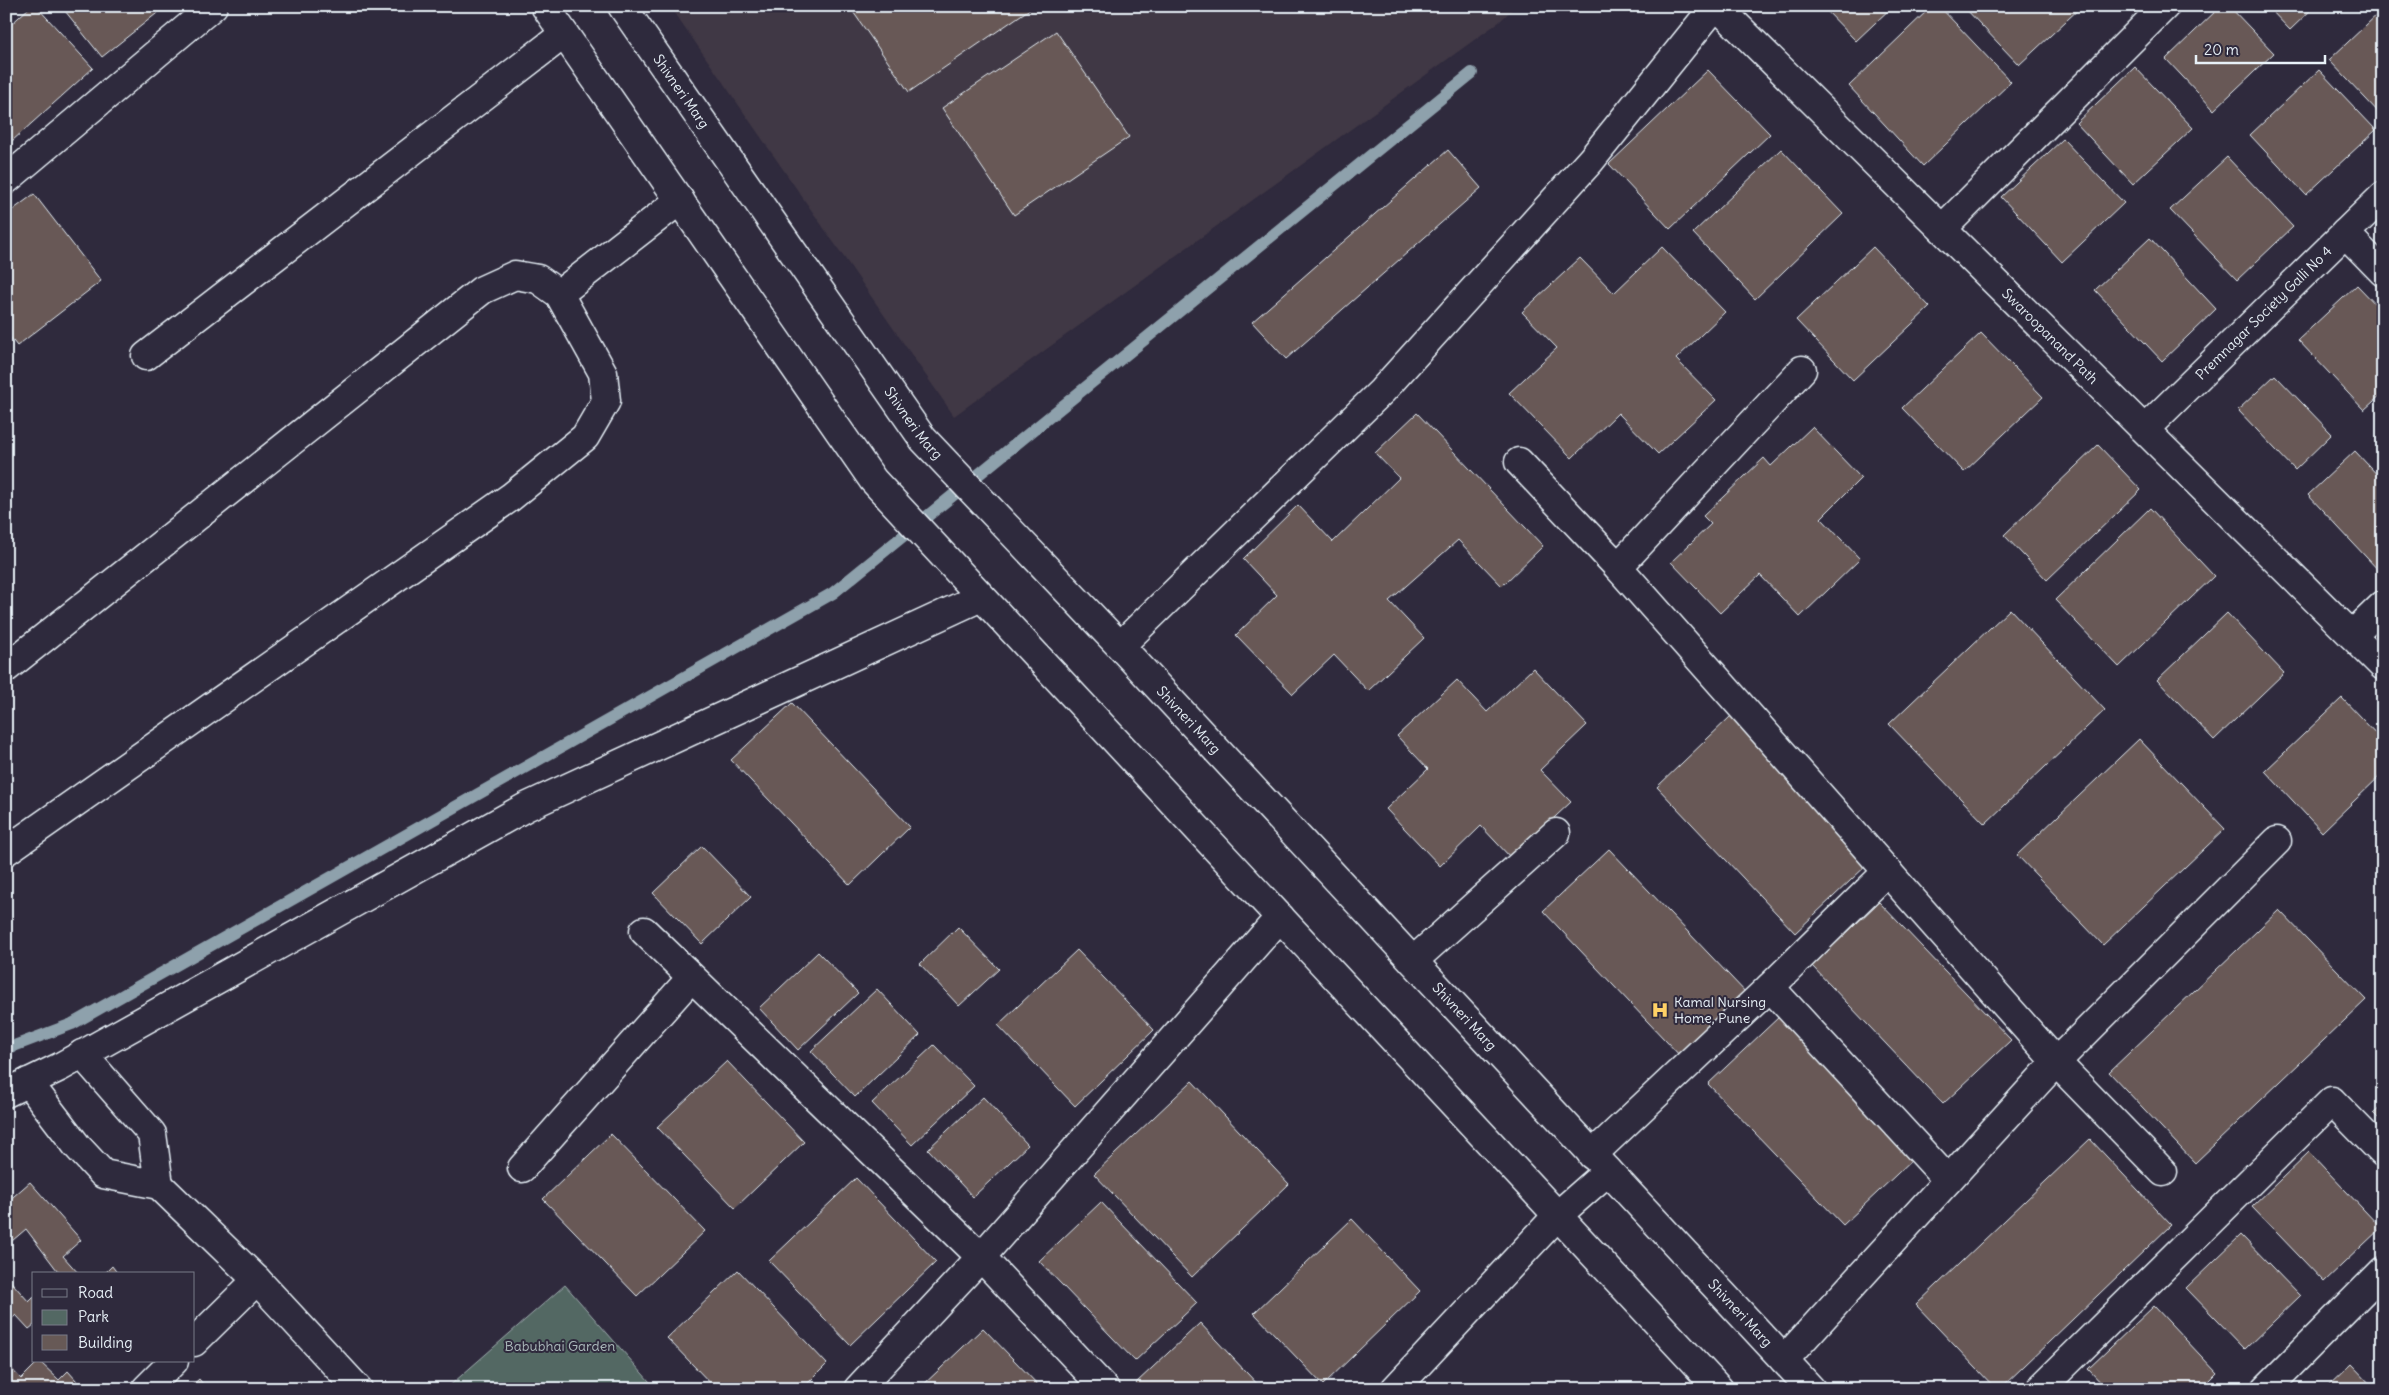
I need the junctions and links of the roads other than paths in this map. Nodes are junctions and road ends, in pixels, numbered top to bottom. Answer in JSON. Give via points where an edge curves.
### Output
{"nodes":[{"id":1,"x":213,"y":6,"type":"edge"},
{"id":2,"x":545,"y":6,"type":"edge"},
{"id":3,"x":622,"y":6,"type":"edge"},
{"id":4,"x":1716,"y":6,"type":"edge"},
{"id":5,"x":2164,"y":6,"type":"edge"},
{"id":6,"x":564,"y":34,"type":"junction"},
{"id":7,"x":6,"y":180,"type":"edge"},
{"id":8,"x":2383,"y":196,"type":"edge"},
{"id":9,"x":680,"y":200,"type":"junction"},
{"id":10,"x":1943,"y":228,"type":"junction"},
{"id":11,"x":2346,"y":233,"type":"junction"},
{"id":12,"x":2383,"y":272,"type":"edge"},
{"id":13,"x":559,"y":294,"type":"junction"},
{"id":14,"x":146,"y":356,"type":"dead end"},
{"id":15,"x":1802,"y":370,"type":"dead end"},
{"id":16,"x":2145,"y":429,"type":"junction"},
{"id":17,"x":1519,"y":462,"type":"dead end"},
{"id":18,"x":1618,"y":567,"type":"junction"},
{"id":19,"x":981,"y":597,"type":"junction"},
{"id":20,"x":2383,"y":606,"type":"edge"},
{"id":21,"x":2352,"y":635,"type":"junction"},
{"id":22,"x":1120,"y":646,"type":"junction"},
{"id":23,"x":2383,"y":666,"type":"edge"},
{"id":24,"x":6,"y":668,"type":"edge"},
{"id":25,"x":1556,"y":832,"type":"dead end"},
{"id":26,"x":2277,"y":841,"type":"dead end"},
{"id":27,"x":6,"y":851,"type":"edge"},
{"id":28,"x":1888,"y":871,"type":"junction"},
{"id":29,"x":1280,"y":917,"type":"junction"},
{"id":30,"x":644,"y":931,"type":"dead end"},
{"id":31,"x":1413,"y":961,"type":"junction"},
{"id":32,"x":691,"y":978,"type":"junction"},
{"id":33,"x":1770,"y":987,"type":"junction"},
{"id":34,"x":82,"y":1054,"type":"junction"},
{"id":35,"x":2056,"y":1062,"type":"junction"},
{"id":36,"x":17,"y":1088,"type":"edge"},
{"id":37,"x":2383,"y":1153,"type":"edge"},
{"id":38,"x":1600,"y":1163,"type":"junction"},
{"id":39,"x":522,"y":1168,"type":"dead end"},
{"id":40,"x":2163,"y":1172,"type":"dead end"},
{"id":41,"x":1948,"y":1180,"type":"junction"},
{"id":42,"x":159,"y":1185,"type":"junction"},
{"id":43,"x":1558,"y":1215,"type":"junction"},
{"id":44,"x":981,"y":1257,"type":"junction"},
{"id":45,"x":2383,"y":1271,"type":"edge"},
{"id":46,"x":257,"y":1280,"type":"junction"},
{"id":47,"x":195,"y":1341,"type":"edge"},
{"id":48,"x":1784,"y":1360,"type":"junction"},
{"id":49,"x":173,"y":1362,"type":"edge"},
{"id":50,"x":146,"y":1389,"type":"edge"},
{"id":51,"x":358,"y":1389,"type":"edge"},
{"id":52,"x":858,"y":1389,"type":"edge"},
{"id":53,"x":1106,"y":1389,"type":"edge"},
{"id":54,"x":1395,"y":1389,"type":"edge"},
{"id":55,"x":1719,"y":1389,"type":"edge"},
{"id":56,"x":1810,"y":1389,"type":"edge"},
{"id":57,"x":2040,"y":1389,"type":"edge"},
{"id":58,"x":2266,"y":1389,"type":"edge"}],
"edges":[{"from":1,"to":7,"type":"street"},
{"from":2,"to":6,"type":"street"},
{"from":3,"to":22,"type":"street","name":"Shivneri Marg","via":[[923,440]]},
{"from":4,"to":10,"type":"street","name":"Swaroopanand Path"},
{"from":4,"to":22,"type":"street","via":[[1591,160],[1382,391]]},
{"from":5,"to":10,"type":"street"},
{"from":6,"to":9,"type":"street"},
{"from":6,"to":14,"type":"street"},
{"from":8,"to":11,"type":"street","name":"Premnagar Society Galli No 4"},
{"from":9,"to":13,"type":"street"},
{"from":9,"to":19,"type":"street","via":[[873,480]]},
{"from":10,"to":16,"type":"street","name":"Swaroopanand Path"},
{"from":11,"to":12,"type":"street"},
{"from":11,"to":16,"type":"street","name":"Premnagar Society Galli No 4"},
{"from":13,"to":24,"type":"street","via":[[538,279],[515,274],[482,290]]},
{"from":13,"to":27,"type":"street","via":[[603,373],[606,401],[585,437],[511,496]]},
{"from":15,"to":18,"type":"street"},
{"from":16,"to":21,"type":"street","name":"Swaroopanand Path"},
{"from":17,"to":18,"type":"street"},
{"from":18,"to":28,"type":"street"},
{"from":19,"to":29,"type":"street"},
{"from":19,"to":34,"type":"street","via":[[526,807]]},
{"from":20,"to":21,"type":"street"},
{"from":21,"to":23,"type":"street","name":"Swaroopanand Path"},
{"from":22,"to":31,"type":"street","name":"Shivneri Marg"},
{"from":25,"to":31,"type":"street"},
{"from":26,"to":35,"type":"street"},
{"from":28,"to":33,"type":"street"},
{"from":28,"to":35,"type":"street"},
{"from":29,"to":43,"type":"street"},
{"from":29,"to":44,"type":"street"},
{"from":30,"to":32,"type":"street"},
{"from":31,"to":38,"type":"street","name":"Shivneri Marg"},
{"from":32,"to":39,"type":"street"},
{"from":32,"to":44,"type":"street"},
{"from":33,"to":38,"type":"street"},
{"from":33,"to":41,"type":"street"},
{"from":34,"to":36,"type":"street"},
{"from":34,"to":42,"type":"street","via":[[152,1134]]},
{"from":35,"to":40,"type":"street"},
{"from":35,"to":41,"type":"street"},
{"from":36,"to":42,"type":"street","via":[[103,1174]]},
{"from":37,"to":57,"type":"street","via":[[2332,1101]]},
{"from":38,"to":43,"type":"street"},
{"from":38,"to":48,"type":"street","name":"Shivneri Marg"},
{"from":41,"to":48,"type":"street"},
{"from":42,"to":46,"type":"street"},
{"from":43,"to":54,"type":"street"},
{"from":43,"to":55,"type":"street"},
{"from":44,"to":52,"type":"street"},
{"from":44,"to":53,"type":"street"},
{"from":45,"to":58,"type":"street"},
{"from":46,"to":47,"type":"street"},
{"from":46,"to":51,"type":"street"},
{"from":48,"to":56,"type":"street","name":"Shivneri Marg"},
{"from":49,"to":50,"type":"street"}]}
